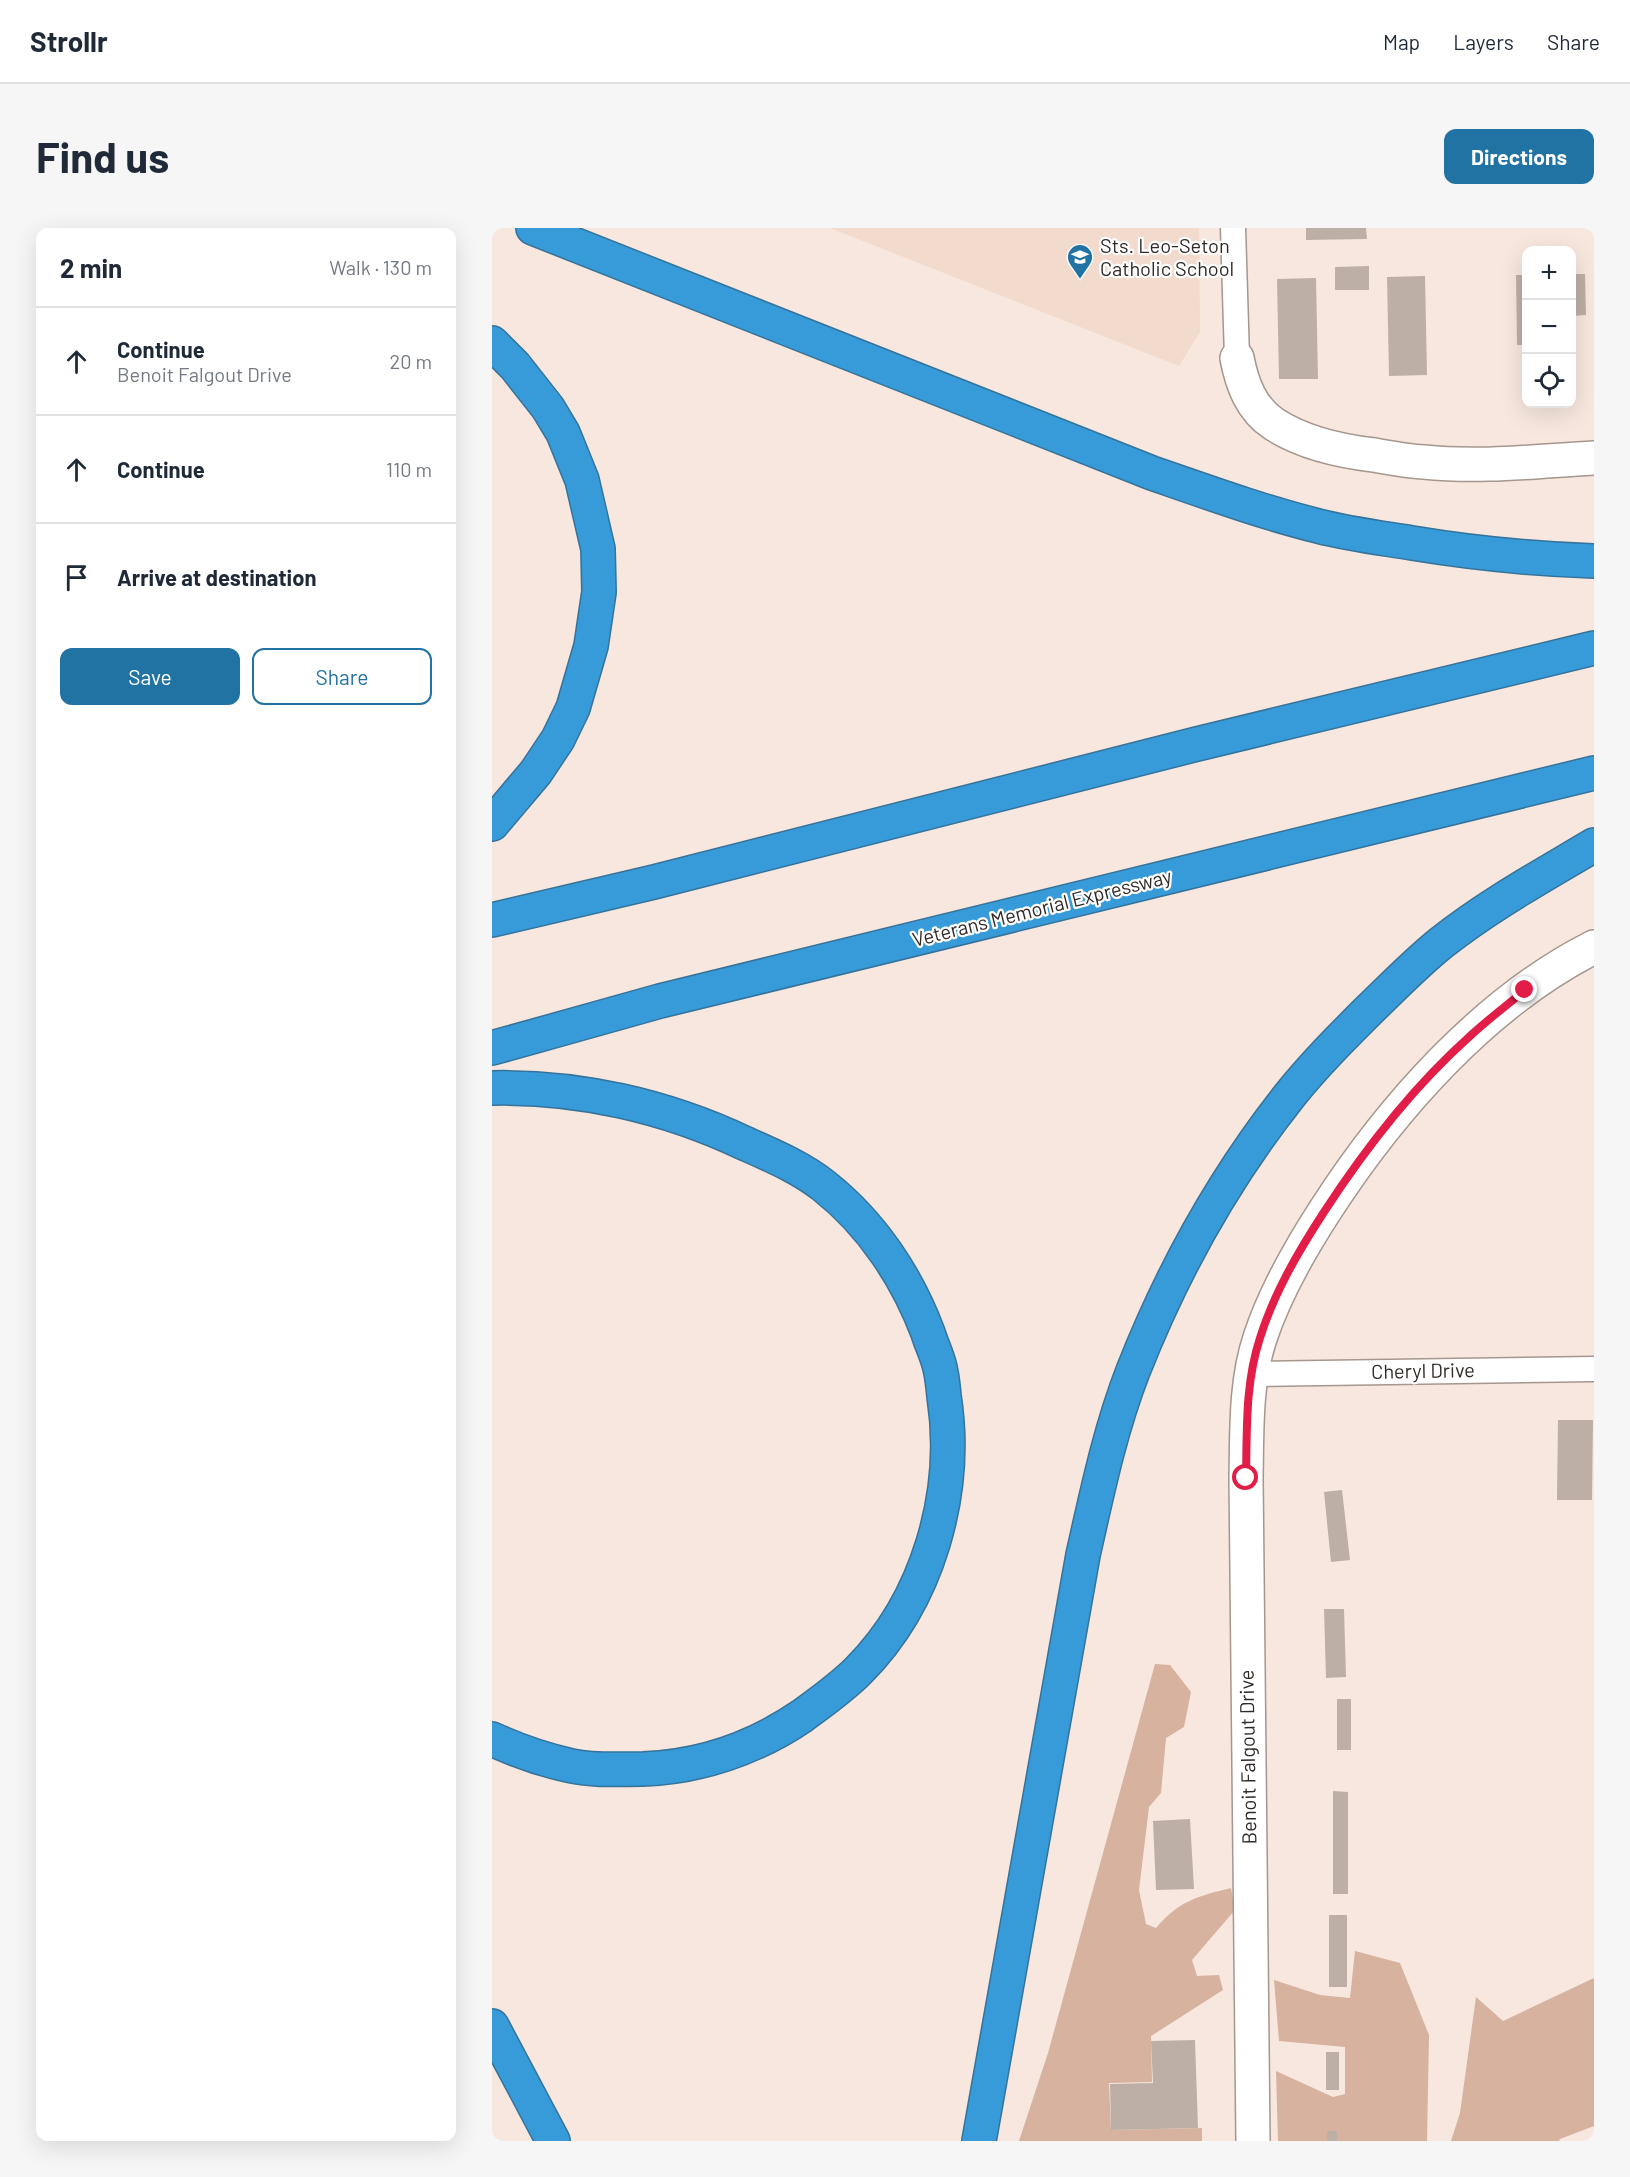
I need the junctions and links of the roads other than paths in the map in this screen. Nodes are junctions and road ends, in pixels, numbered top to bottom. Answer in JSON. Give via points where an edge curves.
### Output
{"nodes":[{"id":1,"x":533,"y":228,"type":"edge"},
{"id":2,"x":1233,"y":228,"type":"edge"},
{"id":3,"x":492,"y":343,"type":"edge"},
{"id":4,"x":1237,"y":358,"type":"joint"},
{"id":5,"x":1594,"y":458,"type":"edge"},
{"id":6,"x":1594,"y":561,"type":"edge"},
{"id":7,"x":1594,"y":648,"type":"edge"},
{"id":8,"x":1594,"y":773,"type":"edge"},
{"id":9,"x":492,"y":824,"type":"edge"},
{"id":10,"x":1594,"y":845,"type":"edge"},
{"id":11,"x":492,"y":920,"type":"edge"},
{"id":12,"x":1594,"y":947,"type":"edge"},
{"id":13,"x":492,"y":1048,"type":"edge"},
{"id":14,"x":492,"y":1088,"type":"edge"},
{"id":15,"x":1594,"y":1368,"type":"edge"},
{"id":16,"x":1252,"y":1374,"type":"junction"},
{"id":17,"x":492,"y":1739,"type":"edge"},
{"id":18,"x":492,"y":2026,"type":"edge"},
{"id":19,"x":553,"y":2141,"type":"edge"},
{"id":20,"x":980,"y":2141,"type":"edge"},
{"id":21,"x":1253,"y":2141,"type":"edge"}],
"edges":[{"from":1,"to":6,"type":"highway","via":[[1218,496],[1318,526],[1368,536],[1476,553]]},
{"from":2,"to":4,"type":"street"},
{"from":3,"to":9,"type":"highway","via":[[515,366],[563,433],[582,480],[598,549],[599,592],[591,646],[573,708],[536,772]]},
{"from":4,"to":5,"type":"street","via":[[1247,395],[1257,409],[1297,436],[1326,446],[1361,454],[1462,464]]},
{"from":7,"to":11,"type":"highway"},
{"from":8,"to":13,"type":"highway","name":"Veterans Memorial Expressway","via":[[660,1001]]},
{"from":10,"to":20,"type":"highway","via":[[1486,909],[1408,971],[1333,1046],[1290,1094],[1221,1191],[1169,1287],[1129,1383],[1102,1468],[1083,1555]]},
{"from":12,"to":16,"type":"street","name":"Benoit Falgout Drive","via":[[1525,990],[1468,1037],[1383,1128],[1346,1178],[1287,1273],[1259,1340]]},
{"from":14,"to":17,"type":"highway","via":[[567,1090],[673,1115],[792,1165],[824,1186],[878,1240],[918,1308],[939,1365],[949,1445],[936,1537],[918,1583],[896,1623],[857,1672],[824,1701],[782,1729],[706,1761],[652,1768],[575,1767],[524,1753]]},
{"from":15,"to":16,"type":"street","name":"Cheryl Drive"},
{"from":16,"to":21,"type":"street","name":"Benoit Falgout Drive","via":[[1247,1411],[1246,1490]]},
{"from":18,"to":19,"type":"highway"}]}
